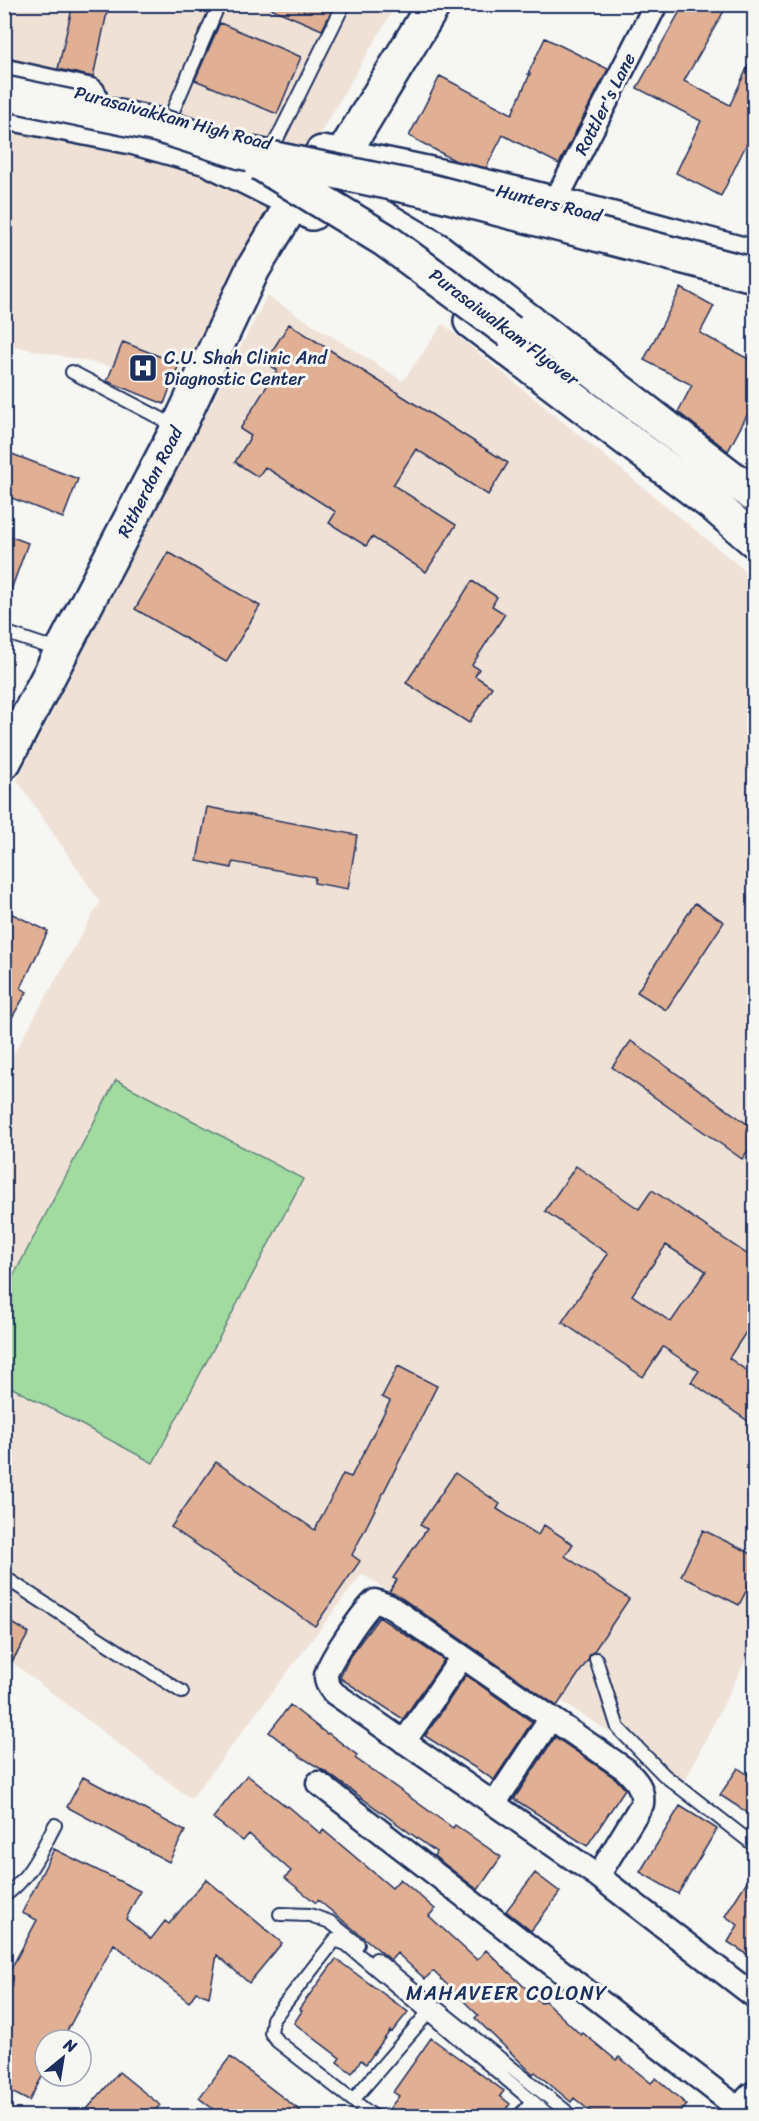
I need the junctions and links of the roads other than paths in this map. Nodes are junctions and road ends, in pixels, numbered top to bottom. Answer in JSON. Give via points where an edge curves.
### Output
{"nodes":[{"id":1,"x":219,"y":4,"type":"edge"},
{"id":2,"x":344,"y":4,"type":"edge"},
{"id":3,"x":434,"y":4,"type":"edge"},
{"id":4,"x":656,"y":4,"type":"edge"},
{"id":5,"x":4,"y":76,"type":"edge"},
{"id":6,"x":4,"y":93,"type":"edge"},
{"id":7,"x":4,"y":112,"type":"edge"},
{"id":8,"x":172,"y":113,"type":"junction"},
{"id":9,"x":274,"y":145,"type":"junction"},
{"id":10,"x":241,"y":152,"type":"junction"},
{"id":11,"x":320,"y":180,"type":"junction"},
{"id":12,"x":391,"y":193,"type":"junction"},
{"id":13,"x":554,"y":204,"type":"junction"},
{"id":14,"x":437,"y":250,"type":"junction"},
{"id":15,"x":754,"y":256,"type":"edge"},
{"id":16,"x":754,"y":275,"type":"edge"},
{"id":17,"x":414,"y":277,"type":"junction"},
{"id":18,"x":754,"y":287,"type":"edge"},
{"id":19,"x":72,"y":372,"type":"dead end"},
{"id":20,"x":178,"y":428,"type":"junction"},
{"id":21,"x":754,"y":495,"type":"edge"},
{"id":22,"x":754,"y":519,"type":"edge"},
{"id":23,"x":754,"y":540,"type":"edge"},
{"id":24,"x":4,"y":632,"type":"edge"},
{"id":25,"x":62,"y":652,"type":"junction"},
{"id":26,"x":4,"y":762,"type":"edge"},
{"id":27,"x":4,"y":1577,"type":"edge"},
{"id":28,"x":462,"y":1657,"type":"junction"},
{"id":29,"x":596,"y":1659,"type":"dead end"},
{"id":30,"x":182,"y":1692,"type":"dead end"},
{"id":31,"x":551,"y":1718,"type":"junction"},
{"id":32,"x":404,"y":1742,"type":"junction"},
{"id":33,"x":318,"y":1784,"type":"dead end"},
{"id":34,"x":494,"y":1804,"type":"junction"},
{"id":35,"x":55,"y":1825,"type":"dead end"},
{"id":36,"x":754,"y":1845,"type":"edge"},
{"id":37,"x":598,"y":1876,"type":"junction"},
{"id":38,"x":4,"y":1896,"type":"edge"},
{"id":39,"x":280,"y":1914,"type":"dead end"},
{"id":40,"x":754,"y":1996,"type":"edge"},
{"id":41,"x":428,"y":2013,"type":"junction"},
{"id":42,"x":353,"y":2100,"type":"junction"},
{"id":43,"x":532,"y":2102,"type":"junction"},
{"id":44,"x":745,"y":2109,"type":"edge"},
{"id":45,"x":373,"y":2116,"type":"edge"},
{"id":46,"x":519,"y":2116,"type":"edge"},
{"id":47,"x":550,"y":2116,"type":"edge"},
{"id":48,"x":572,"y":2116,"type":"edge"}],
"edges":[{"from":1,"to":8,"type":"lane"},
{"from":2,"to":9,"type":"lane"},
{"from":3,"to":11,"type":"street","name":"Ritherdon Road"},
{"from":4,"to":13,"type":"street","name":"Rottler's Lane"},
{"from":5,"to":8,"type":"street","name":"Purasaivakkam High Road"},
{"from":6,"to":10,"type":"street","name":"Purasaiwalkam Flyover","bridge":true,"via":[[157,125]]},
{"from":7,"to":11,"type":"street"},
{"from":8,"to":9,"type":"street","name":"Purasaivakkam High Road"},
{"from":9,"to":11,"type":"street","name":"Purasaivakkam High Road"},
{"from":10,"to":16,"type":"street","name":"Purasaiwalkam Flyover","bridge":true,"via":[[426,190]]},
{"from":10,"to":22,"type":"street","name":"Purasaiwalkam Flyover","bridge":true,"via":[[385,240],[693,468]]},
{"from":11,"to":12,"type":"street","name":"Hunters Road"},
{"from":11,"to":12,"type":"street"},
{"from":11,"to":17,"type":"street"},
{"from":11,"to":20,"type":"street","name":"Ritherdon Road","via":[[253,269]]},
{"from":12,"to":13,"type":"street","name":"Hunters Road"},
{"from":12,"to":14,"type":"street"},
{"from":12,"to":18,"type":"street"},
{"from":13,"to":15,"type":"street","name":"Hunters Road"},
{"from":14,"to":17,"type":"street"},
{"from":14,"to":21,"type":"street"},
{"from":17,"to":23,"type":"street","via":[[716,506]]},
{"from":19,"to":20,"type":"lane"},
{"from":20,"to":25,"type":"street","name":"Ritherdon Road"},
{"from":24,"to":25,"type":"lane"},
{"from":25,"to":26,"type":"street","name":"Ritherdon Road"},
{"from":27,"to":30,"type":"lane"},
{"from":28,"to":31,"type":"street"},
{"from":28,"to":32,"type":"street"},
{"from":28,"to":32,"type":"street","via":[[389,1606],[375,1601],[333,1658],[326,1676],[334,1693]]},
{"from":29,"to":36,"type":"lane","via":[[618,1728],[664,1775]]},
{"from":31,"to":34,"type":"street"},
{"from":31,"to":37,"type":"street","via":[[625,1769],[643,1794],[642,1804]]},
{"from":32,"to":34,"type":"street"},
{"from":33,"to":44,"type":"street"},
{"from":34,"to":37,"type":"street"},
{"from":35,"to":38,"type":"lane","via":[[31,1870]]},
{"from":37,"to":40,"type":"street"},
{"from":39,"to":48,"type":"lane","via":[[310,1914],[330,1922]]},
{"from":41,"to":42,"type":"lane"},
{"from":41,"to":42,"type":"lane","via":[[346,1944],[334,1941],[273,2019],[271,2033]]},
{"from":41,"to":43,"type":"lane"},
{"from":42,"to":45,"type":"lane"},
{"from":43,"to":46,"type":"lane"},
{"from":43,"to":47,"type":"lane"}]}
